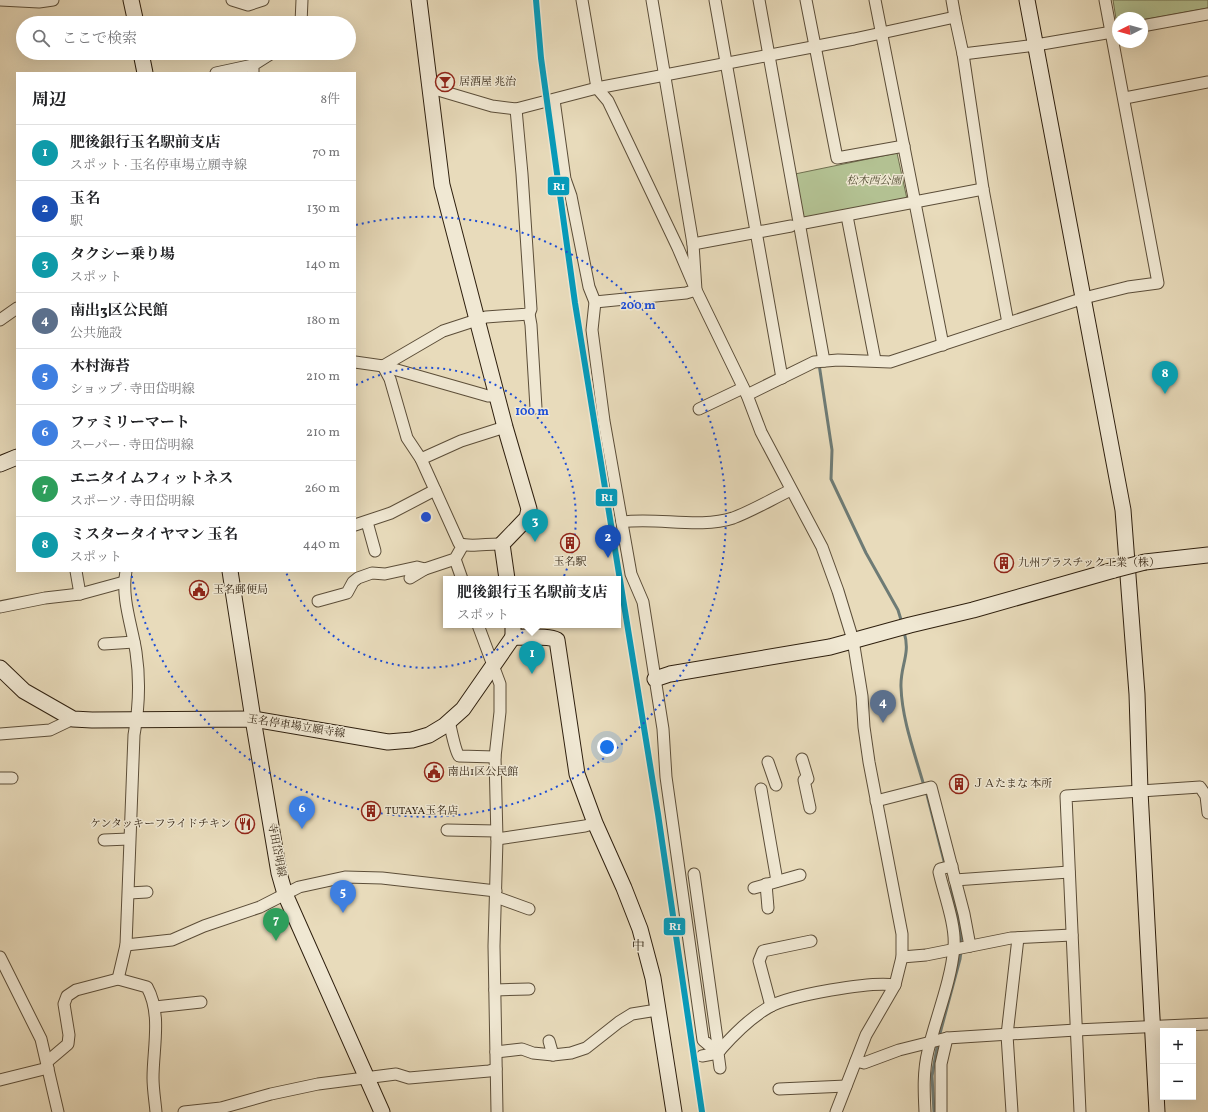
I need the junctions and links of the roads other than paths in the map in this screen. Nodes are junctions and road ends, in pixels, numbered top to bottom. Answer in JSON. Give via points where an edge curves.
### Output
{"nodes":[{"id":1,"x":0,"y":0,"type":"edge"},
{"id":2,"x":53,"y":0,"type":"edge"},
{"id":3,"x":131,"y":0,"type":"edge"},
{"id":4,"x":263,"y":0,"type":"edge"},
{"id":5,"x":302,"y":0,"type":"edge"},
{"id":6,"x":419,"y":0,"type":"edge"},
{"id":7,"x":582,"y":0,"type":"edge"},
{"id":8,"x":652,"y":0,"type":"edge"},
{"id":9,"x":715,"y":0,"type":"edge"},
{"id":10,"x":759,"y":0,"type":"edge"},
{"id":11,"x":806,"y":0,"type":"edge"},
{"id":12,"x":875,"y":0,"type":"edge"},
{"id":13,"x":952,"y":0,"type":"edge"},
{"id":14,"x":1027,"y":0,"type":"edge"},
{"id":15,"x":1105,"y":0,"type":"edge"},
{"id":16,"x":237,"y":1,"type":"edge"},
{"id":17,"x":1208,"y":14,"type":"edge"},
{"id":18,"x":134,"y":16,"type":"edge"},
{"id":19,"x":301,"y":16,"type":"edge"},
{"id":20,"x":955,"y":17,"type":"junction"},
{"id":21,"x":1112,"y":22,"type":"edge"},
{"id":22,"x":1148,"y":25,"type":"edge"},
{"id":23,"x":1112,"y":32,"type":"edge"},
{"id":24,"x":881,"y":34,"type":"junction"},
{"id":25,"x":1036,"y":45,"type":"junction"},
{"id":26,"x":814,"y":46,"type":"junction"},
{"id":27,"x":1118,"y":48,"type":"edge"},
{"id":28,"x":962,"y":54,"type":"junction"},
{"id":29,"x":764,"y":56,"type":"junction"},
{"id":30,"x":142,"y":60,"type":"edge"},
{"id":31,"x":264,"y":60,"type":"edge"},
{"id":32,"x":726,"y":63,"type":"junction"},
{"id":33,"x":253,"y":69,"type":"edge"},
{"id":34,"x":145,"y":72,"type":"edge"},
{"id":35,"x":225,"y":72,"type":"edge"},
{"id":36,"x":664,"y":74,"type":"junction"},
{"id":37,"x":1208,"y":82,"type":"edge"},
{"id":38,"x":597,"y":88,"type":"junction"},
{"id":39,"x":430,"y":91,"type":"junction"},
{"id":40,"x":1125,"y":98,"type":"junction"},
{"id":41,"x":554,"y":100,"type":"junction"},
{"id":42,"x":516,"y":109,"type":"junction"},
{"id":43,"x":904,"y":146,"type":"junction"},
{"id":44,"x":983,"y":189,"type":"junction"},
{"id":45,"x":915,"y":202,"type":"junction"},
{"id":46,"x":847,"y":216,"type":"junction"},
{"id":47,"x":795,"y":225,"type":"junction"},
{"id":48,"x":756,"y":233,"type":"junction"},
{"id":49,"x":693,"y":244,"type":"junction"},
{"id":50,"x":696,"y":290,"type":"junction"},
{"id":51,"x":1084,"y":298,"type":"junction"},
{"id":52,"x":595,"y":302,"type":"junction"},
{"id":53,"x":16,"y":309,"type":"edge"},
{"id":54,"x":529,"y":314,"type":"junction"},
{"id":55,"x":477,"y":319,"type":"junction"},
{"id":56,"x":0,"y":320,"type":"edge"},
{"id":57,"x":1008,"y":323,"type":"junction"},
{"id":58,"x":943,"y":345,"type":"junction"},
{"id":59,"x":875,"y":360,"type":"junction"},
{"id":60,"x":820,"y":361,"type":"junction"},
{"id":61,"x":356,"y":362,"type":"edge"},
{"id":62,"x":383,"y":366,"type":"junction"},
{"id":63,"x":782,"y":378,"type":"junction"},
{"id":64,"x":745,"y":392,"type":"junction"},
{"id":65,"x":497,"y":396,"type":"junction"},
{"id":66,"x":536,"y":408,"type":"dead end"},
{"id":67,"x":699,"y":409,"type":"dead end"},
{"id":68,"x":505,"y":428,"type":"junction"},
{"id":69,"x":16,"y":457,"type":"edge"},
{"id":70,"x":421,"y":459,"type":"junction"},
{"id":71,"x":0,"y":464,"type":"edge"},
{"id":72,"x":435,"y":490,"type":"junction"},
{"id":73,"x":791,"y":490,"type":"junction"},
{"id":74,"x":367,"y":522,"type":"junction"},
{"id":75,"x":622,"y":522,"type":"junction"},
{"id":76,"x":356,"y":525,"type":"edge"},
{"id":77,"x":502,"y":544,"type":"junction"},
{"id":78,"x":463,"y":546,"type":"junction"},
{"id":79,"x":375,"y":551,"type":"dead end"},
{"id":80,"x":1208,"y":555,"type":"edge"},
{"id":81,"x":456,"y":559,"type":"junction"},
{"id":82,"x":425,"y":569,"type":"junction"},
{"id":83,"x":76,"y":572,"type":"edge"},
{"id":84,"x":230,"y":572,"type":"edge"},
{"id":85,"x":125,"y":576,"type":"edge"},
{"id":86,"x":461,"y":576,"type":"edge"},
{"id":87,"x":507,"y":576,"type":"edge"},
{"id":88,"x":410,"y":578,"type":"dead end"},
{"id":89,"x":80,"y":594,"type":"junction"},
{"id":90,"x":318,"y":601,"type":"dead end"},
{"id":91,"x":0,"y":607,"type":"edge"},
{"id":92,"x":479,"y":628,"type":"edge"},
{"id":93,"x":513,"y":631,"type":"edge"},
{"id":94,"x":853,"y":640,"type":"junction"},
{"id":95,"x":134,"y":642,"type":"junction"},
{"id":96,"x":104,"y":644,"type":"dead end"},
{"id":97,"x":493,"y":664,"type":"junction"},
{"id":98,"x":0,"y":668,"type":"edge"},
{"id":99,"x":655,"y":679,"type":"junction"},
{"id":100,"x":73,"y":719,"type":"junction"},
{"id":101,"x":253,"y":719,"type":"junction"},
{"id":102,"x":136,"y":720,"type":"junction"},
{"id":103,"x":449,"y":722,"type":"junction"},
{"id":104,"x":0,"y":734,"type":"edge"},
{"id":105,"x":495,"y":757,"type":"junction"},
{"id":106,"x":802,"y":759,"type":"dead end"},
{"id":107,"x":768,"y":762,"type":"dead end"},
{"id":108,"x":0,"y":778,"type":"edge"},
{"id":109,"x":12,"y":778,"type":"dead end"},
{"id":110,"x":776,"y":785,"type":"dead end"},
{"id":111,"x":761,"y":789,"type":"dead end"},
{"id":112,"x":1140,"y":792,"type":"junction"},
{"id":113,"x":876,"y":801,"type":"junction"},
{"id":114,"x":810,"y":808,"type":"dead end"},
{"id":115,"x":1208,"y":813,"type":"edge"},
{"id":116,"x":595,"y":823,"type":"junction"},
{"id":117,"x":447,"y":830,"type":"dead end"},
{"id":118,"x":496,"y":835,"type":"junction"},
{"id":119,"x":129,"y":839,"type":"junction"},
{"id":120,"x":104,"y":840,"type":"dead end"},
{"id":121,"x":947,"y":867,"type":"junction"},
{"id":122,"x":1069,"y":872,"type":"junction"},
{"id":123,"x":694,"y":874,"type":"dead end"},
{"id":124,"x":800,"y":875,"type":"dead end"},
{"id":125,"x":955,"y":880,"type":"junction"},
{"id":126,"x":772,"y":883,"type":"junction"},
{"id":127,"x":754,"y":888,"type":"dead end"},
{"id":128,"x":147,"y":892,"type":"dead end"},
{"id":129,"x":129,"y":893,"type":"junction"},
{"id":130,"x":285,"y":894,"type":"junction"},
{"id":131,"x":496,"y":894,"type":"junction"},
{"id":132,"x":768,"y":908,"type":"dead end"},
{"id":133,"x":529,"y":909,"type":"dead end"},
{"id":134,"x":1072,"y":936,"type":"junction"},
{"id":135,"x":1018,"y":938,"type":"junction"},
{"id":136,"x":811,"y":941,"type":"dead end"},
{"id":137,"x":126,"y":945,"type":"junction"},
{"id":138,"x":961,"y":948,"type":"junction"},
{"id":139,"x":0,"y":957,"type":"edge"},
{"id":140,"x":902,"y":957,"type":"junction"},
{"id":141,"x":118,"y":979,"type":"junction"},
{"id":142,"x":894,"y":985,"type":"junction"},
{"id":143,"x":529,"y":989,"type":"dead end"},
{"id":144,"x":495,"y":990,"type":"junction"},
{"id":145,"x":201,"y":1002,"type":"dead end"},
{"id":146,"x":771,"y":1006,"type":"junction"},
{"id":147,"x":155,"y":1007,"type":"junction"},
{"id":148,"x":657,"y":1010,"type":"junction"},
{"id":149,"x":1208,"y":1024,"type":"edge"},
{"id":150,"x":1153,"y":1026,"type":"junction"},
{"id":151,"x":1076,"y":1030,"type":"junction"},
{"id":152,"x":1008,"y":1034,"type":"junction"},
{"id":153,"x":938,"y":1040,"type":"junction"},
{"id":154,"x":549,"y":1041,"type":"dead end"},
{"id":155,"x":719,"y":1049,"type":"junction"},
{"id":156,"x":496,"y":1052,"type":"junction"},
{"id":157,"x":553,"y":1055,"type":"junction"},
{"id":158,"x":702,"y":1056,"type":"dead end"},
{"id":159,"x":856,"y":1061,"type":"junction"},
{"id":160,"x":48,"y":1065,"type":"junction"},
{"id":161,"x":720,"y":1068,"type":"dead end"},
{"id":162,"x":496,"y":1069,"type":"junction"},
{"id":163,"x":367,"y":1078,"type":"junction"},
{"id":164,"x":0,"y":1080,"type":"edge"},
{"id":165,"x":846,"y":1086,"type":"junction"},
{"id":166,"x":779,"y":1089,"type":"dead end"},
{"id":167,"x":197,"y":1111,"type":"edge"},
{"id":168,"x":58,"y":1112,"type":"edge"},
{"id":169,"x":156,"y":1112,"type":"edge"},
{"id":170,"x":184,"y":1112,"type":"edge"},
{"id":171,"x":382,"y":1112,"type":"edge"},
{"id":172,"x":497,"y":1112,"type":"edge"},
{"id":173,"x":674,"y":1112,"type":"edge"},
{"id":174,"x":836,"y":1112,"type":"edge"},
{"id":175,"x":925,"y":1112,"type":"edge"},
{"id":176,"x":941,"y":1112,"type":"edge"},
{"id":177,"x":1012,"y":1112,"type":"edge"},
{"id":178,"x":1080,"y":1112,"type":"edge"},
{"id":179,"x":1157,"y":1112,"type":"edge"}],
"edges":[{"from":1,"to":2,"type":"street"},
{"from":3,"to":18,"type":"street"},
{"from":4,"to":16,"type":"street","via":[[252,4]]},
{"from":5,"to":19,"type":"street"},
{"from":6,"to":39,"type":"street"},
{"from":7,"to":38,"type":"street"},
{"from":8,"to":36,"type":"street"},
{"from":9,"to":32,"type":"street"},
{"from":10,"to":29,"type":"street"},
{"from":11,"to":26,"type":"street"},
{"from":12,"to":24,"type":"street"},
{"from":13,"to":20,"type":"street"},
{"from":14,"to":25,"type":"street"},
{"from":15,"to":21,"type":"street"},
{"from":17,"to":22,"type":"street"},
{"from":20,"to":24,"type":"street"},
{"from":20,"to":28,"type":"street"},
{"from":23,"to":25,"type":"street"},
{"from":24,"to":26,"type":"street"},
{"from":24,"to":43,"type":"street"},
{"from":25,"to":28,"type":"street"},
{"from":25,"to":51,"type":"street"},
{"from":26,"to":29,"type":"street"},
{"from":26,"to":43,"type":"street","via":[[837,158]]},
{"from":27,"to":40,"type":"street"},
{"from":28,"to":44,"type":"street"},
{"from":29,"to":32,"type":"street"},
{"from":29,"to":47,"type":"street"},
{"from":30,"to":34,"type":"street"},
{"from":31,"to":33,"type":"street"},
{"from":32,"to":36,"type":"street"},
{"from":32,"to":48,"type":"street"},
{"from":33,"to":35,"type":"street"},
{"from":36,"to":38,"type":"street"},
{"from":36,"to":49,"type":"street"},
{"from":37,"to":40,"type":"street"},
{"from":38,"to":41,"type":"street"},
{"from":38,"to":50,"type":"street","via":[[608,101]]},
{"from":39,"to":42,"type":"street","via":[[438,90],[492,106]]},
{"from":39,"to":55,"type":"street","via":[[440,174]]},
{"from":40,"to":51,"type":"street","via":[[1158,283],[1128,287]]},
{"from":41,"to":42,"type":"street"},
{"from":41,"to":52,"type":"street","via":[[565,179],[571,196],[589,287]]},
{"from":42,"to":54,"type":"street","via":[[531,302]]},
{"from":43,"to":45,"type":"street"},
{"from":44,"to":45,"type":"street"},
{"from":44,"to":57,"type":"street"},
{"from":45,"to":46,"type":"street"},
{"from":45,"to":58,"type":"street"},
{"from":46,"to":47,"type":"street"},
{"from":46,"to":59,"type":"street"},
{"from":47,"to":48,"type":"street"},
{"from":47,"to":60,"type":"street"},
{"from":48,"to":49,"type":"street"},
{"from":48,"to":63,"type":"street"},
{"from":49,"to":50,"type":"street"},
{"from":50,"to":52,"type":"street"},
{"from":50,"to":64,"type":"street"},
{"from":51,"to":57,"type":"street"},
{"from":51,"to":112,"type":"street","via":[[1124,510],[1137,694]]},
{"from":52,"to":75,"type":"street","via":[[592,330],[598,388]]},
{"from":53,"to":56,"type":"street"},
{"from":54,"to":55,"type":"street"},
{"from":54,"to":66,"type":"street"},
{"from":55,"to":62,"type":"street","via":[[443,331]]},
{"from":55,"to":65,"type":"street"},
{"from":57,"to":58,"type":"street"},
{"from":58,"to":59,"type":"street","via":[[890,362]]},
{"from":59,"to":60,"type":"street"},
{"from":60,"to":63,"type":"street"},
{"from":61,"to":62,"type":"street"},
{"from":62,"to":65,"type":"street","via":[[488,396]]},
{"from":62,"to":70,"type":"street","via":[[390,379],[407,438]]},
{"from":63,"to":64,"type":"street"},
{"from":64,"to":67,"type":"street"},
{"from":64,"to":73,"type":"street","via":[[761,432]]},
{"from":65,"to":68,"type":"street"},
{"from":68,"to":70,"type":"street","via":[[461,441]]},
{"from":68,"to":77,"type":"street","via":[[529,509],[527,518]]},
{"from":69,"to":71,"type":"street"},
{"from":70,"to":72,"type":"street"},
{"from":72,"to":74,"type":"street"},
{"from":72,"to":78,"type":"street","via":[[459,543]]},
{"from":73,"to":75,"type":"street","via":[[732,518],[704,522]]},
{"from":73,"to":94,"type":"street","via":[[822,547]]},
{"from":74,"to":76,"type":"street"},
{"from":74,"to":79,"type":"street"},
{"from":75,"to":99,"type":"street","via":[[631,574],[643,602]]},
{"from":77,"to":78,"type":"street"},
{"from":77,"to":87,"type":"street"},
{"from":78,"to":81,"type":"street"},
{"from":80,"to":94,"type":"street","bridge":true,"via":[[1145,562]]},
{"from":81,"to":82,"type":"street"},
{"from":81,"to":86,"type":"street"},
{"from":82,"to":88,"type":"street"},
{"from":82,"to":90,"type":"street","via":[[417,567],[385,574],[372,573],[358,578],[347,593]]},
{"from":83,"to":89,"type":"street"},
{"from":84,"to":101,"type":"street","name":"寺田岱明線"},
{"from":85,"to":89,"type":"street"},
{"from":85,"to":95,"type":"street"},
{"from":89,"to":91,"type":"street"},
{"from":92,"to":97,"type":"street"},
{"from":93,"to":97,"type":"street","name":"玉名停車場立願寺線"},
{"from":93,"to":116,"type":"street","via":[[530,639],[551,637],[557,640],[577,774]]},
{"from":94,"to":99,"type":"street","via":[[830,647],[670,674]]},
{"from":94,"to":113,"type":"street"},
{"from":95,"to":96,"type":"street"},
{"from":95,"to":102,"type":"street"},
{"from":97,"to":103,"type":"street","name":"玉名停車場立願寺線","via":[[463,708]]},
{"from":97,"to":105,"type":"street","via":[[500,684]]},
{"from":98,"to":100,"type":"street","name":"玉名停車場立願寺線","via":[[24,691]]},
{"from":99,"to":155,"type":"street","via":[[663,729],[666,777],[703,1040]]},
{"from":100,"to":102,"type":"street","name":"玉名停車場立願寺線"},
{"from":100,"to":104,"type":"street","via":[[50,730]]},
{"from":101,"to":102,"type":"street","name":"玉名停車場立願寺線"},
{"from":101,"to":103,"type":"street","name":"玉名停車場立願寺線","via":[[388,742],[412,740],[429,735]]},
{"from":101,"to":130,"type":"street","name":"寺田岱明線","via":[[279,874]]},
{"from":102,"to":119,"type":"street"},
{"from":103,"to":105,"type":"street","via":[[457,754]]},
{"from":105,"to":118,"type":"street"},
{"from":106,"to":114,"type":"street"},
{"from":107,"to":110,"type":"street"},
{"from":108,"to":109,"type":"street"},
{"from":111,"to":126,"type":"street"},
{"from":112,"to":115,"type":"street","via":[[1200,787],[1206,796]]},
{"from":112,"to":122,"type":"street","via":[[1066,796]]},
{"from":112,"to":150,"type":"street"},
{"from":113,"to":121,"type":"street","via":[[931,787]]},
{"from":113,"to":140,"type":"street","via":[[902,934]]},
{"from":116,"to":118,"type":"street"},
{"from":116,"to":148,"type":"street","via":[[640,929],[653,978]]},
{"from":117,"to":118,"type":"street"},
{"from":118,"to":131,"type":"street"},
{"from":119,"to":120,"type":"street"},
{"from":119,"to":129,"type":"street"},
{"from":121,"to":125,"type":"street"},
{"from":121,"to":138,"type":"street","via":[[939,872],[952,926]]},
{"from":122,"to":125,"type":"street"},
{"from":122,"to":134,"type":"street"},
{"from":123,"to":155,"type":"street"},
{"from":124,"to":126,"type":"street"},
{"from":125,"to":138,"type":"street"},
{"from":126,"to":127,"type":"street"},
{"from":126,"to":132,"type":"street"},
{"from":128,"to":129,"type":"street"},
{"from":129,"to":137,"type":"street"},
{"from":130,"to":131,"type":"street","via":[[299,887],[345,877],[382,878]]},
{"from":130,"to":137,"type":"street","via":[[260,907],[172,940]]},
{"from":130,"to":163,"type":"street","name":"寺田岱明線"},
{"from":131,"to":133,"type":"street"},
{"from":131,"to":144,"type":"street"},
{"from":134,"to":135,"type":"street"},
{"from":134,"to":151,"type":"street"},
{"from":135,"to":138,"type":"street"},
{"from":135,"to":152,"type":"street"},
{"from":136,"to":146,"type":"street","via":[[763,952],[759,961]]},
{"from":137,"to":141,"type":"street"},
{"from":138,"to":140,"type":"street"},
{"from":138,"to":153,"type":"street","via":[[951,966]]},
{"from":139,"to":160,"type":"street","via":[[41,1039]]},
{"from":140,"to":142,"type":"street"},
{"from":141,"to":147,"type":"street","via":[[147,987]]},
{"from":141,"to":160,"type":"street","via":[[76,990],[67,996],[64,1004],[68,1044]]},
{"from":142,"to":146,"type":"street","via":[[876,984],[823,992]]},
{"from":142,"to":159,"type":"street","via":[[866,1036]]},
{"from":143,"to":144,"type":"street"},
{"from":144,"to":156,"type":"street"},
{"from":145,"to":147,"type":"street"},
{"from":146,"to":155,"type":"street","via":[[750,1019]]},
{"from":147,"to":169,"type":"street","via":[[153,1080]]},
{"from":148,"to":157,"type":"street","via":[[632,1014],[586,1048]]},
{"from":148,"to":173,"type":"street"},
{"from":149,"to":150,"type":"street"},
{"from":150,"to":151,"type":"street"},
{"from":150,"to":179,"type":"street"},
{"from":151,"to":152,"type":"street"},
{"from":151,"to":178,"type":"street"},
{"from":152,"to":153,"type":"street"},
{"from":152,"to":177,"type":"street"},
{"from":153,"to":159,"type":"street","via":[[899,1050],[864,1063]]},
{"from":153,"to":175,"type":"street","via":[[927,1052]]},
{"from":153,"to":176,"type":"street"},
{"from":154,"to":157,"type":"street"},
{"from":155,"to":158,"type":"street"},
{"from":155,"to":161,"type":"street"},
{"from":156,"to":157,"type":"street","via":[[522,1049]]},
{"from":156,"to":162,"type":"street"},
{"from":159,"to":165,"type":"street"},
{"from":160,"to":164,"type":"street"},
{"from":160,"to":168,"type":"street"},
{"from":162,"to":163,"type":"street","via":[[409,1078],[396,1074]]},
{"from":162,"to":172,"type":"street"},
{"from":163,"to":167,"type":"street","via":[[318,1084],[221,1108]]},
{"from":163,"to":171,"type":"street","name":"寺田岱明線"},
{"from":165,"to":166,"type":"street"},
{"from":165,"to":174,"type":"street"},
{"from":167,"to":170,"type":"street"}]}
